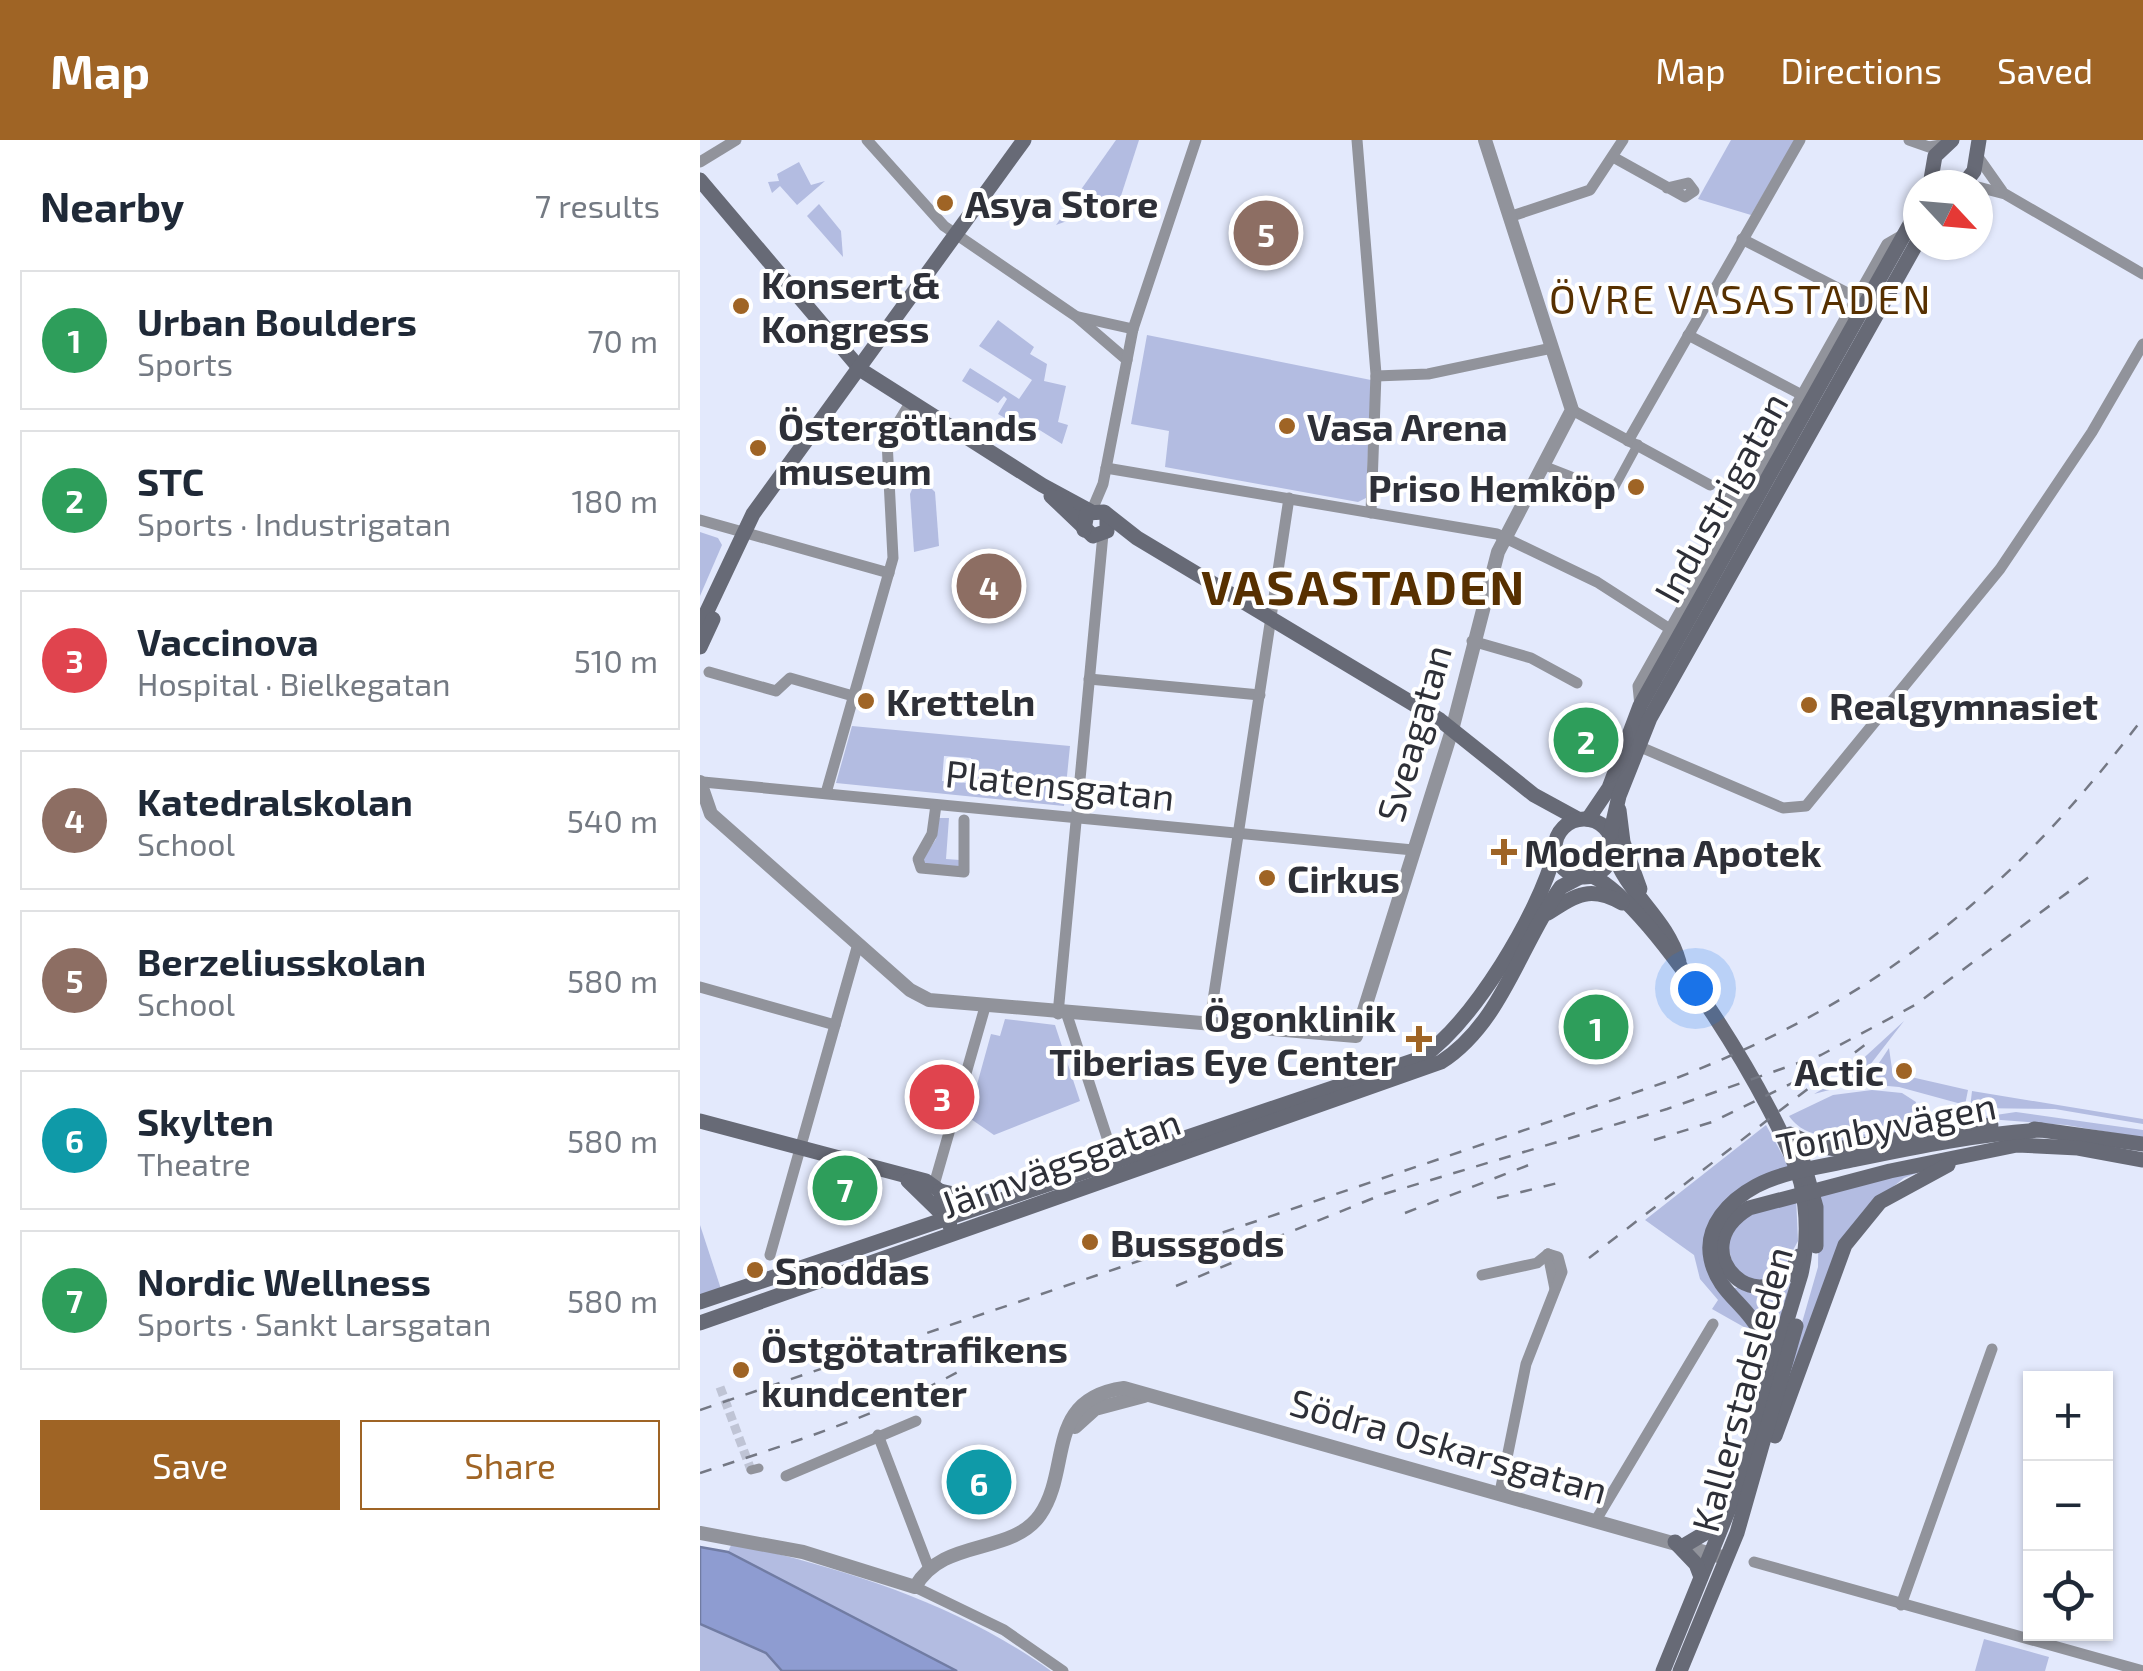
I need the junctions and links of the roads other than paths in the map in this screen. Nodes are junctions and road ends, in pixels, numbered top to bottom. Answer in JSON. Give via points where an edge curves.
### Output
{"nodes":[{"id":1,"x":736,"y":140,"type":"edge"},
{"id":2,"x":867,"y":140,"type":"edge"},
{"id":3,"x":1024,"y":140,"type":"edge"},
{"id":4,"x":1196,"y":140,"type":"edge"},
{"id":5,"x":1357,"y":140,"type":"edge"},
{"id":6,"x":1485,"y":140,"type":"edge"},
{"id":7,"x":1623,"y":140,"type":"edge"},
{"id":8,"x":1800,"y":140,"type":"edge"},
{"id":9,"x":1966,"y":140,"type":"edge"},
{"id":10,"x":1949,"y":142,"type":"edge"},
{"id":11,"x":1914,"y":143,"type":"edge"},
{"id":12,"x":1978,"y":150,"type":"edge"},
{"id":13,"x":1613,"y":157,"type":"junction"},
{"id":14,"x":700,"y":162,"type":"edge"},
{"id":15,"x":1929,"y":170,"type":"edge"},
{"id":16,"x":1937,"y":170,"type":"edge"},
{"id":17,"x":700,"y":180,"type":"edge"},
{"id":18,"x":1667,"y":188,"type":"dead end"},
{"id":19,"x":1993,"y":191,"type":"edge"},
{"id":20,"x":2004,"y":194,"type":"junction"},
{"id":21,"x":1509,"y":217,"type":"junction"},
{"id":22,"x":957,"y":236,"type":"junction"},
{"id":23,"x":1742,"y":239,"type":"junction"},
{"id":24,"x":1903,"y":240,"type":"edge"},
{"id":25,"x":1903,"y":253,"type":"edge"},
{"id":26,"x":1903,"y":254,"type":"edge"},
{"id":27,"x":2143,"y":274,"type":"edge"},
{"id":28,"x":1857,"y":298,"type":"junction"},
{"id":29,"x":1077,"y":317,"type":"junction"},
{"id":30,"x":1133,"y":328,"type":"junction"},
{"id":31,"x":1688,"y":336,"type":"junction"},
{"id":32,"x":2143,"y":344,"type":"edge"},
{"id":33,"x":1552,"y":348,"type":"junction"},
{"id":34,"x":1127,"y":360,"type":"junction"},
{"id":35,"x":862,"y":370,"type":"junction"},
{"id":36,"x":1376,"y":376,"type":"junction"},
{"id":37,"x":1802,"y":395,"type":"junction"},
{"id":38,"x":910,"y":403,"type":"junction"},
{"id":39,"x":1572,"y":410,"type":"junction"},
{"id":40,"x":1633,"y":442,"type":"junction"},
{"id":41,"x":1543,"y":464,"type":"junction"},
{"id":42,"x":1106,"y":468,"type":"junction"},
{"id":43,"x":1710,"y":484,"type":"dead end"},
{"id":44,"x":1042,"y":485,"type":"junction"},
{"id":45,"x":1722,"y":495,"type":"dead end"},
{"id":46,"x":1290,"y":498,"type":"junction"},
{"id":47,"x":1740,"y":506,"type":"junction"},
{"id":48,"x":1099,"y":512,"type":"junction"},
{"id":49,"x":1370,"y":513,"type":"junction"},
{"id":50,"x":700,"y":520,"type":"edge"},
{"id":51,"x":749,"y":533,"type":"junction"},
{"id":52,"x":1096,"y":533,"type":"junction"},
{"id":53,"x":1504,"y":536,"type":"junction"},
{"id":54,"x":1137,"y":538,"type":"junction"},
{"id":55,"x":889,"y":574,"type":"junction"},
{"id":56,"x":1272,"y":619,"type":"junction"},
{"id":57,"x":700,"y":626,"type":"edge"},
{"id":58,"x":1670,"y":629,"type":"junction"},
{"id":59,"x":1472,"y":642,"type":"junction"},
{"id":60,"x":700,"y":646,"type":"edge"},
{"id":61,"x":709,"y":672,"type":"dead end"},
{"id":62,"x":1089,"y":679,"type":"junction"},
{"id":63,"x":1577,"y":683,"type":"dead end"},
{"id":64,"x":1260,"y":695,"type":"junction"},
{"id":65,"x":854,"y":696,"type":"junction"},
{"id":66,"x":1640,"y":706,"type":"junction"},
{"id":67,"x":1452,"y":730,"type":"junction"},
{"id":68,"x":1638,"y":746,"type":"junction"},
{"id":69,"x":702,"y":782,"type":"edge"},
{"id":70,"x":826,"y":793,"type":"junction"},
{"id":71,"x":1534,"y":795,"type":"junction"},
{"id":72,"x":1619,"y":796,"type":"junction"},
{"id":73,"x":936,"y":805,"type":"junction"},
{"id":74,"x":1077,"y":819,"type":"junction"},
{"id":75,"x":1584,"y":819,"type":"junction"},
{"id":76,"x":964,"y":820,"type":"dead end"},
{"id":77,"x":1240,"y":834,"type":"junction"},
{"id":78,"x":1612,"y":843,"type":"junction"},
{"id":79,"x":1555,"y":846,"type":"junction"},
{"id":80,"x":1414,"y":850,"type":"junction"},
{"id":81,"x":1586,"y":876,"type":"junction"},
{"id":82,"x":1641,"y":906,"type":"junction"},
{"id":83,"x":1544,"y":915,"type":"junction"},
{"id":84,"x":858,"y":944,"type":"junction"},
{"id":85,"x":700,"y":987,"type":"edge"},
{"id":86,"x":985,"y":1007,"type":"junction"},
{"id":87,"x":1063,"y":1014,"type":"junction"},
{"id":88,"x":835,"y":1025,"type":"junction"},
{"id":89,"x":1208,"y":1027,"type":"junction"},
{"id":90,"x":700,"y":1121,"type":"edge"},
{"id":91,"x":1785,"y":1129,"type":"junction"},
{"id":92,"x":2040,"y":1130,"type":"junction"},
{"id":93,"x":2143,"y":1144,"type":"edge"},
{"id":94,"x":800,"y":1149,"type":"junction"},
{"id":95,"x":1988,"y":1150,"type":"junction"},
{"id":96,"x":2143,"y":1160,"type":"edge"},
{"id":97,"x":1115,"y":1162,"type":"junction"},
{"id":98,"x":900,"y":1176,"type":"junction"},
{"id":99,"x":937,"y":1188,"type":"junction"},
{"id":100,"x":994,"y":1203,"type":"junction"},
{"id":101,"x":1811,"y":1208,"type":"junction"},
{"id":102,"x":950,"y":1227,"type":"junction"},
{"id":103,"x":1806,"y":1228,"type":"junction"},
{"id":104,"x":770,"y":1255,"type":"dead end"},
{"id":105,"x":1482,"y":1275,"type":"dead end"},
{"id":106,"x":700,"y":1302,"type":"edge"},
{"id":107,"x":700,"y":1323,"type":"edge"},
{"id":108,"x":1713,"y":1324,"type":"dead end"},
{"id":109,"x":1992,"y":1349,"type":"dead end"},
{"id":110,"x":1762,"y":1400,"type":"junction"},
{"id":111,"x":916,"y":1421,"type":"dead end"},
{"id":112,"x":878,"y":1436,"type":"junction"},
{"id":113,"x":786,"y":1476,"type":"dead end"},
{"id":114,"x":1500,"y":1492,"type":"junction"},
{"id":115,"x":1596,"y":1520,"type":"junction"},
{"id":116,"x":1725,"y":1520,"type":"junction"},
{"id":117,"x":700,"y":1532,"type":"edge"},
{"id":118,"x":1737,"y":1534,"type":"junction"},
{"id":119,"x":1680,"y":1543,"type":"junction"},
{"id":120,"x":1711,"y":1554,"type":"junction"},
{"id":121,"x":1727,"y":1559,"type":"junction"},
{"id":122,"x":1754,"y":1562,"type":"dead end"},
{"id":123,"x":928,"y":1566,"type":"junction"},
{"id":124,"x":1701,"y":1577,"type":"junction"},
{"id":125,"x":915,"y":1588,"type":"junction"},
{"id":126,"x":1902,"y":1605,"type":"junction"},
{"id":127,"x":1063,"y":1671,"type":"edge"},
{"id":128,"x":1663,"y":1671,"type":"edge"},
{"id":129,"x":1680,"y":1671,"type":"edge"},
{"id":130,"x":2143,"y":1671,"type":"edge"}],
"edges":[{"from":1,"to":14,"type":"street"},
{"from":2,"to":22,"type":"street"},
{"from":3,"to":22,"type":"main road"},
{"from":4,"to":30,"type":"street"},
{"from":5,"to":36,"type":"street"},
{"from":6,"to":21,"type":"street"},
{"from":7,"to":13,"type":"street"},
{"from":8,"to":23,"type":"street"},
{"from":9,"to":12,"type":"main road"},
{"from":10,"to":11,"type":"street"},
{"from":10,"to":16,"type":"main road"},
{"from":11,"to":15,"type":"street"},
{"from":12,"to":20,"type":"street"},
{"from":13,"to":18,"type":"street"},
{"from":13,"to":21,"type":"street","via":[[1590,190]]},
{"from":17,"to":35,"type":"main road"},
{"from":19,"to":20,"type":"street"},
{"from":20,"to":27,"type":"street"},
{"from":21,"to":33,"type":"street"},
{"from":22,"to":29,"type":"street"},
{"from":22,"to":35,"type":"main road"},
{"from":23,"to":28,"type":"street"},
{"from":23,"to":31,"type":"street"},
{"from":24,"to":28,"type":"street","via":[[1887,244]]},
{"from":25,"to":66,"type":"main road","name":"Industrigatan"},
{"from":26,"to":68,"type":"main road","name":"Industrigatan"},
{"from":28,"to":37,"type":"street"},
{"from":29,"to":30,"type":"street"},
{"from":29,"to":34,"type":"street"},
{"from":30,"to":34,"type":"street"},
{"from":31,"to":37,"type":"street"},
{"from":31,"to":40,"type":"street"},
{"from":32,"to":68,"type":"street","via":[[2000,569],[1806,806],[1795,810]]},
{"from":33,"to":36,"type":"street","via":[[1428,374]]},
{"from":33,"to":39,"type":"street"},
{"from":34,"to":42,"type":"street"},
{"from":35,"to":38,"type":"main road"},
{"from":35,"to":51,"type":"main road"},
{"from":36,"to":49,"type":"street"},
{"from":37,"to":47,"type":"street"},
{"from":38,"to":44,"type":"main road"},
{"from":38,"to":55,"type":"street","via":[[888,441],[895,546]]},
{"from":39,"to":40,"type":"street"},
{"from":39,"to":41,"type":"street","name":"Sveagatan"},
{"from":40,"to":41,"type":"street","via":[[1612,492]]},
{"from":40,"to":43,"type":"street"},
{"from":41,"to":53,"type":"street","name":"Sveagatan"},
{"from":42,"to":46,"type":"street"},
{"from":42,"to":48,"type":"street"},
{"from":44,"to":48,"type":"main road"},
{"from":44,"to":52,"type":"main road"},
{"from":45,"to":47,"type":"street"},
{"from":46,"to":49,"type":"street"},
{"from":46,"to":56,"type":"street"},
{"from":47,"to":58,"type":"street"},
{"from":48,"to":52,"type":"main road"},
{"from":48,"to":52,"type":"main road","via":[[1083,519]]},
{"from":48,"to":54,"type":"main road"},
{"from":49,"to":53,"type":"street"},
{"from":50,"to":51,"type":"street"},
{"from":51,"to":55,"type":"street"},
{"from":51,"to":57,"type":"main road"},
{"from":51,"to":60,"type":"main road"},
{"from":52,"to":54,"type":"main road"},
{"from":52,"to":62,"type":"street"},
{"from":53,"to":58,"type":"street","via":[[1598,582]]},
{"from":53,"to":59,"type":"street","name":"Sveagatan"},
{"from":54,"to":56,"type":"main road"},
{"from":55,"to":65,"type":"street"},
{"from":56,"to":64,"type":"street"},
{"from":56,"to":67,"type":"main road"},
{"from":58,"to":66,"type":"street","via":[[1638,686]]},
{"from":59,"to":63,"type":"street","via":[[1530,658]]},
{"from":59,"to":67,"type":"street","name":"Sveagatan"},
{"from":61,"to":65,"type":"street","via":[[776,691],[790,678]]},
{"from":62,"to":64,"type":"street"},
{"from":62,"to":74,"type":"street"},
{"from":64,"to":77,"type":"street"},
{"from":65,"to":70,"type":"street"},
{"from":66,"to":75,"type":"main road","name":"Industrigatan","via":[[1609,788]]},
{"from":67,"to":71,"type":"main road"},
{"from":67,"to":80,"type":"street","name":"Sveagatan"},
{"from":68,"to":72,"type":"main road","name":"Industrigatan"},
{"from":69,"to":70,"type":"street","name":"Platensgatan"},
{"from":69,"to":84,"type":"street","via":[[711,814]]},
{"from":70,"to":73,"type":"street","name":"Platensgatan"},
{"from":71,"to":75,"type":"main road"},
{"from":71,"to":79,"type":"main road"},
{"from":72,"to":78,"type":"main road","name":"Industrigatan"},
{"from":72,"to":82,"type":"main road","via":[[1623,842]]},
{"from":73,"to":74,"type":"street","name":"Platensgatan"},
{"from":73,"to":76,"type":"street","via":[[932,834],[917,862],[921,868],[966,870]]},
{"from":74,"to":77,"type":"street","name":"Platensgatan"},
{"from":74,"to":87,"type":"street"},
{"from":75,"to":78,"type":"main road"},
{"from":75,"to":79,"type":"main road","via":[[1562,828]]},
{"from":77,"to":80,"type":"street","name":"Platensgatan"},
{"from":77,"to":89,"type":"street"},
{"from":78,"to":81,"type":"main road","via":[[1608,864]]},
{"from":78,"to":82,"type":"main road","name":"Kallerstadsleden"},
{"from":79,"to":81,"type":"main road","via":[[1561,866]]},
{"from":79,"to":97,"type":"main road","name":"Järnvägsgatan","via":[[1544,881],[1462,1024],[1412,1062]]},
{"from":80,"to":89,"type":"street","name":"Sveagatan","via":[[1362,1028],[1349,1038]]},
{"from":81,"to":82,"type":"main road","name":"Kallerstadsleden"},
{"from":81,"to":83,"type":"main road","via":[[1564,884]]},
{"from":82,"to":83,"type":"main road","via":[[1590,891]]},
{"from":82,"to":91,"type":"main road","name":"Kallerstadsleden"},
{"from":83,"to":102,"type":"main road","name":"Järnvägsgatan","via":[[1475,1032],[1441,1062]]},
{"from":84,"to":86,"type":"street","via":[[922,997]]},
{"from":84,"to":88,"type":"street"},
{"from":85,"to":88,"type":"street"},
{"from":86,"to":87,"type":"street"},
{"from":86,"to":99,"type":"street"},
{"from":87,"to":89,"type":"street"},
{"from":87,"to":97,"type":"street"},
{"from":88,"to":94,"type":"street"},
{"from":90,"to":94,"type":"main road"},
{"from":91,"to":92,"type":"main road","name":"Tornbyvägen","via":[[1836,1149],[1965,1126]]},
{"from":91,"to":101,"type":"main road","name":"Kallerstadsleden","via":[[1806,1164]]},
{"from":92,"to":93,"type":"main road","name":"Tornbyvägen"},
{"from":92,"to":110,"type":"main road","name":"Tornbyvägen","via":[[1963,1138],[1780,1176],[1727,1208],[1711,1237],[1711,1260],[1763,1334]]},
{"from":94,"to":98,"type":"main road"},
{"from":94,"to":104,"type":"street"},
{"from":95,"to":96,"type":"main road","name":"Tornbyvägen","via":[[2040,1145]]},
{"from":95,"to":103,"type":"main road","name":"Tornbyvägen","via":[[1750,1208],[1726,1230],[1721,1250],[1727,1269],[1749,1286],[1774,1284],[1795,1264]]},
{"from":95,"to":118,"type":"main road","name":"Tornbyvägen","via":[[1895,1191],[1846,1245]]},
{"from":97,"to":100,"type":"main road","name":"Järnvägsgatan"},
{"from":98,"to":99,"type":"main road"},
{"from":98,"to":102,"type":"main road"},
{"from":99,"to":100,"type":"main road"},
{"from":99,"to":102,"type":"main road"},
{"from":100,"to":102,"type":"main road","name":"Järnvägsgatan"},
{"from":101,"to":103,"type":"main road","name":"Kallerstadsleden"},
{"from":101,"to":118,"type":"main road","name":"Kallerstadsleden","via":[[1811,1278]]},
{"from":102,"to":106,"type":"main road","name":"Järnvägsgatan"},
{"from":102,"to":107,"type":"main road","name":"Järnvägsgatan"},
{"from":103,"to":110,"type":"main road","name":"Kallerstadsleden","via":[[1801,1274]]},
{"from":105,"to":114,"type":"street","via":[[1548,1254],[1556,1289],[1526,1364]]},
{"from":108,"to":115,"type":"street"},
{"from":109,"to":126,"type":"street"},
{"from":110,"to":116,"type":"main road","name":"Kallerstadsleden"},
{"from":111,"to":112,"type":"street"},
{"from":112,"to":113,"type":"street"},
{"from":112,"to":123,"type":"street"},
{"from":114,"to":115,"type":"street","name":"Södra Oskarsgatan"},
{"from":114,"to":123,"type":"street","name":"Södra Oskarsgatan","via":[[1152,1395],[1096,1409],[1062,1444],[1034,1522]]},
{"from":115,"to":119,"type":"street","name":"Södra Oskarsgatan"},
{"from":116,"to":119,"type":"main road"},
{"from":116,"to":120,"type":"main road","name":"Kallerstadsleden"},
{"from":117,"to":125,"type":"street","via":[[803,1552]]},
{"from":118,"to":121,"type":"main road","name":"Kallerstadsleden"},
{"from":119,"to":120,"type":"street","name":"Södra Oskarsgatan"},
{"from":119,"to":124,"type":"main road"},
{"from":120,"to":121,"type":"street","name":"Södra Oskarsgatan"},
{"from":120,"to":124,"type":"main road","name":"Kallerstadsleden"},
{"from":121,"to":129,"type":"main road","name":"Kallerstadsleden"},
{"from":122,"to":126,"type":"street"},
{"from":123,"to":125,"type":"street"},
{"from":124,"to":128,"type":"main road","name":"Kallerstadsleden"},
{"from":125,"to":127,"type":"street","via":[[1004,1630]]},
{"from":126,"to":130,"type":"street"}]}
